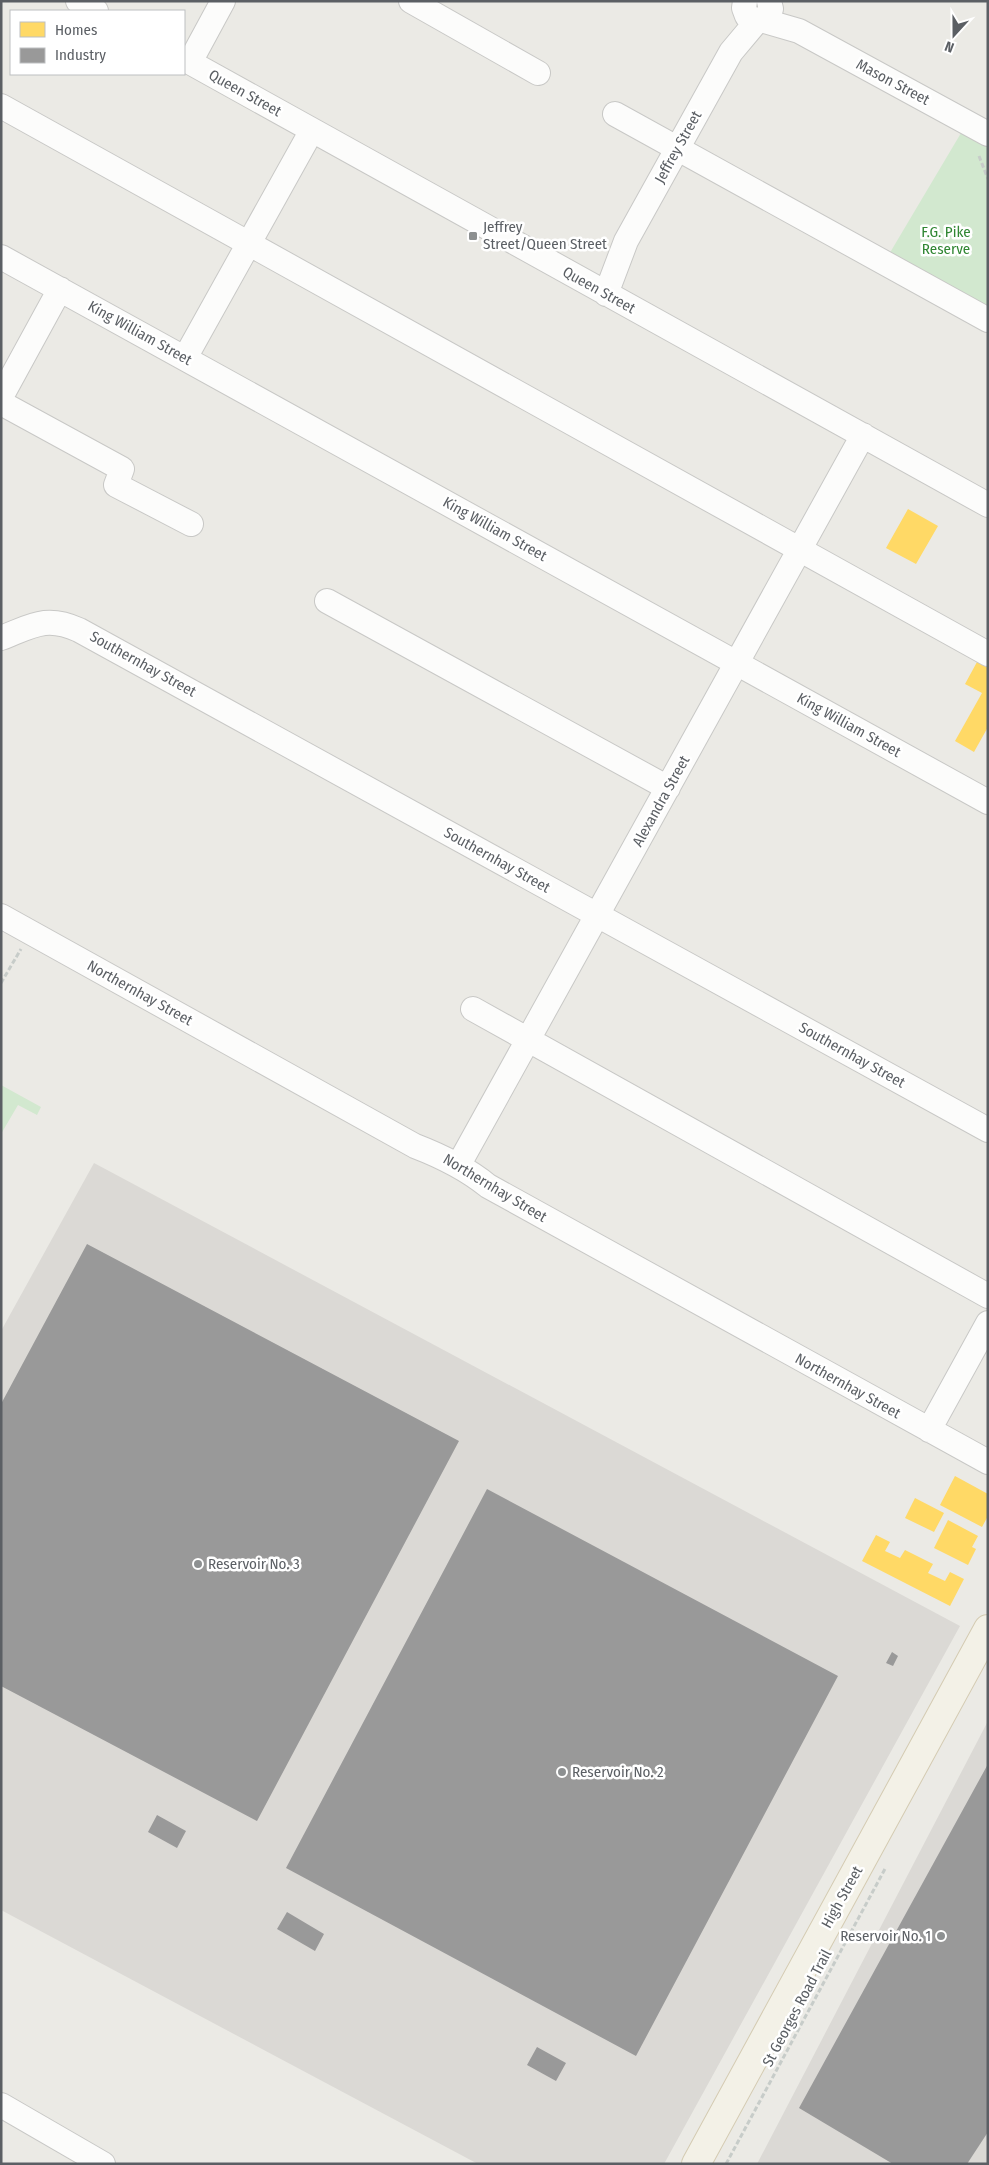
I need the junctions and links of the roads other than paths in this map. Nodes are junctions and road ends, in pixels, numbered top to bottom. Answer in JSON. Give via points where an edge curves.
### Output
{"nodes":[{"id":1,"x":78,"y":1,"type":"edge"},
{"id":2,"x":223,"y":1,"type":"edge"},
{"id":3,"x":411,"y":1,"type":"edge"},
{"id":4,"x":753,"y":9,"type":"edge"},
{"id":5,"x":94,"y":10,"type":"edge"},
{"id":6,"x":187,"y":61,"type":"edge"},
{"id":7,"x":538,"y":73,"type":"dead end"},
{"id":8,"x":1,"y":106,"type":"edge"},
{"id":9,"x":615,"y":114,"type":"dead end"},
{"id":10,"x":312,"y":130,"type":"junction"},
{"id":11,"x":988,"y":134,"type":"edge"},
{"id":12,"x":677,"y":150,"type":"junction"},
{"id":13,"x":247,"y":244,"type":"junction"},
{"id":14,"x":1,"y":257,"type":"edge"},
{"id":15,"x":60,"y":289,"type":"junction"},
{"id":16,"x":599,"y":290,"type":"junction"},
{"id":17,"x":988,"y":320,"type":"edge"},
{"id":18,"x":185,"y":358,"type":"junction"},
{"id":19,"x":1,"y":397,"type":"edge"},
{"id":20,"x":1,"y":403,"type":"edge"},
{"id":21,"x":863,"y":435,"type":"junction"},
{"id":22,"x":988,"y":505,"type":"edge"},
{"id":23,"x":191,"y":524,"type":"dead end"},
{"id":24,"x":799,"y":550,"type":"junction"},
{"id":25,"x":327,"y":601,"type":"dead end"},
{"id":26,"x":1,"y":638,"type":"edge"},
{"id":27,"x":988,"y":654,"type":"edge"},
{"id":28,"x":736,"y":663,"type":"junction"},
{"id":29,"x":668,"y":788,"type":"junction"},
{"id":30,"x":988,"y":802,"type":"edge"},
{"id":31,"x":1,"y":916,"type":"edge"},
{"id":32,"x":597,"y":916,"type":"junction"},
{"id":33,"x":473,"y":1010,"type":"dead end"},
{"id":34,"x":528,"y":1041,"type":"junction"},
{"id":35,"x":988,"y":1130,"type":"edge"},
{"id":36,"x":458,"y":1166,"type":"junction"},
{"id":37,"x":988,"y":1296,"type":"edge"},
{"id":38,"x":988,"y":1323,"type":"edge"},
{"id":39,"x":929,"y":1430,"type":"junction"},
{"id":40,"x":988,"y":1462,"type":"edge"},
{"id":41,"x":988,"y":1629,"type":"edge"},
{"id":42,"x":1,"y":2105,"type":"edge"},
{"id":43,"x":103,"y":2164,"type":"edge"},
{"id":44,"x":696,"y":2164,"type":"edge"}],
"edges":[{"from":1,"to":5,"type":"street"},
{"from":2,"to":6,"type":"street"},
{"from":3,"to":7,"type":"street"},
{"from":4,"to":11,"type":"street","name":"Mason Street"},
{"from":4,"to":12,"type":"street","name":"Jeffrey Street"},
{"from":6,"to":10,"type":"street","name":"Queen Street"},
{"from":8,"to":13,"type":"street"},
{"from":9,"to":12,"type":"street"},
{"from":10,"to":13,"type":"street"},
{"from":10,"to":16,"type":"street","name":"Queen Street"},
{"from":12,"to":16,"type":"street","name":"Jeffrey Street","via":[[626,241],[603,270]]},
{"from":12,"to":17,"type":"street"},
{"from":13,"to":18,"type":"street"},
{"from":13,"to":24,"type":"street"},
{"from":14,"to":15,"type":"street","name":"King William Street"},
{"from":15,"to":18,"type":"street","name":"King William Street"},
{"from":15,"to":19,"type":"street"},
{"from":16,"to":21,"type":"street","name":"Queen Street"},
{"from":18,"to":28,"type":"street","name":"King William Street"},
{"from":20,"to":23,"type":"street","via":[[122,469],[116,485]]},
{"from":21,"to":22,"type":"street","name":"Queen Street"},
{"from":21,"to":24,"type":"street","name":"Alexandra Street"},
{"from":24,"to":27,"type":"street"},
{"from":24,"to":28,"type":"street","name":"Alexandra Street"},
{"from":25,"to":29,"type":"street"},
{"from":26,"to":32,"type":"street","name":"Southernhay Street","via":[[44,622],[63,623],[79,630]]},
{"from":28,"to":29,"type":"street","name":"Alexandra Street"},
{"from":28,"to":30,"type":"street","name":"King William Street"},
{"from":29,"to":32,"type":"street","name":"Alexandra Street"},
{"from":31,"to":36,"type":"street","name":"Northernhay Street","via":[[415,1146]]},
{"from":32,"to":34,"type":"street","name":"Alexandra Street"},
{"from":32,"to":35,"type":"street","name":"Southernhay Street"},
{"from":33,"to":34,"type":"street"},
{"from":34,"to":36,"type":"street","name":"Alexandra Street"},
{"from":34,"to":37,"type":"street"},
{"from":36,"to":39,"type":"street","name":"Northernhay Street","via":[[488,1186]]},
{"from":38,"to":39,"type":"street"},
{"from":39,"to":40,"type":"street","name":"Northernhay Street"},
{"from":41,"to":44,"type":"main road","name":"High Street"},
{"from":42,"to":43,"type":"street"}]}
